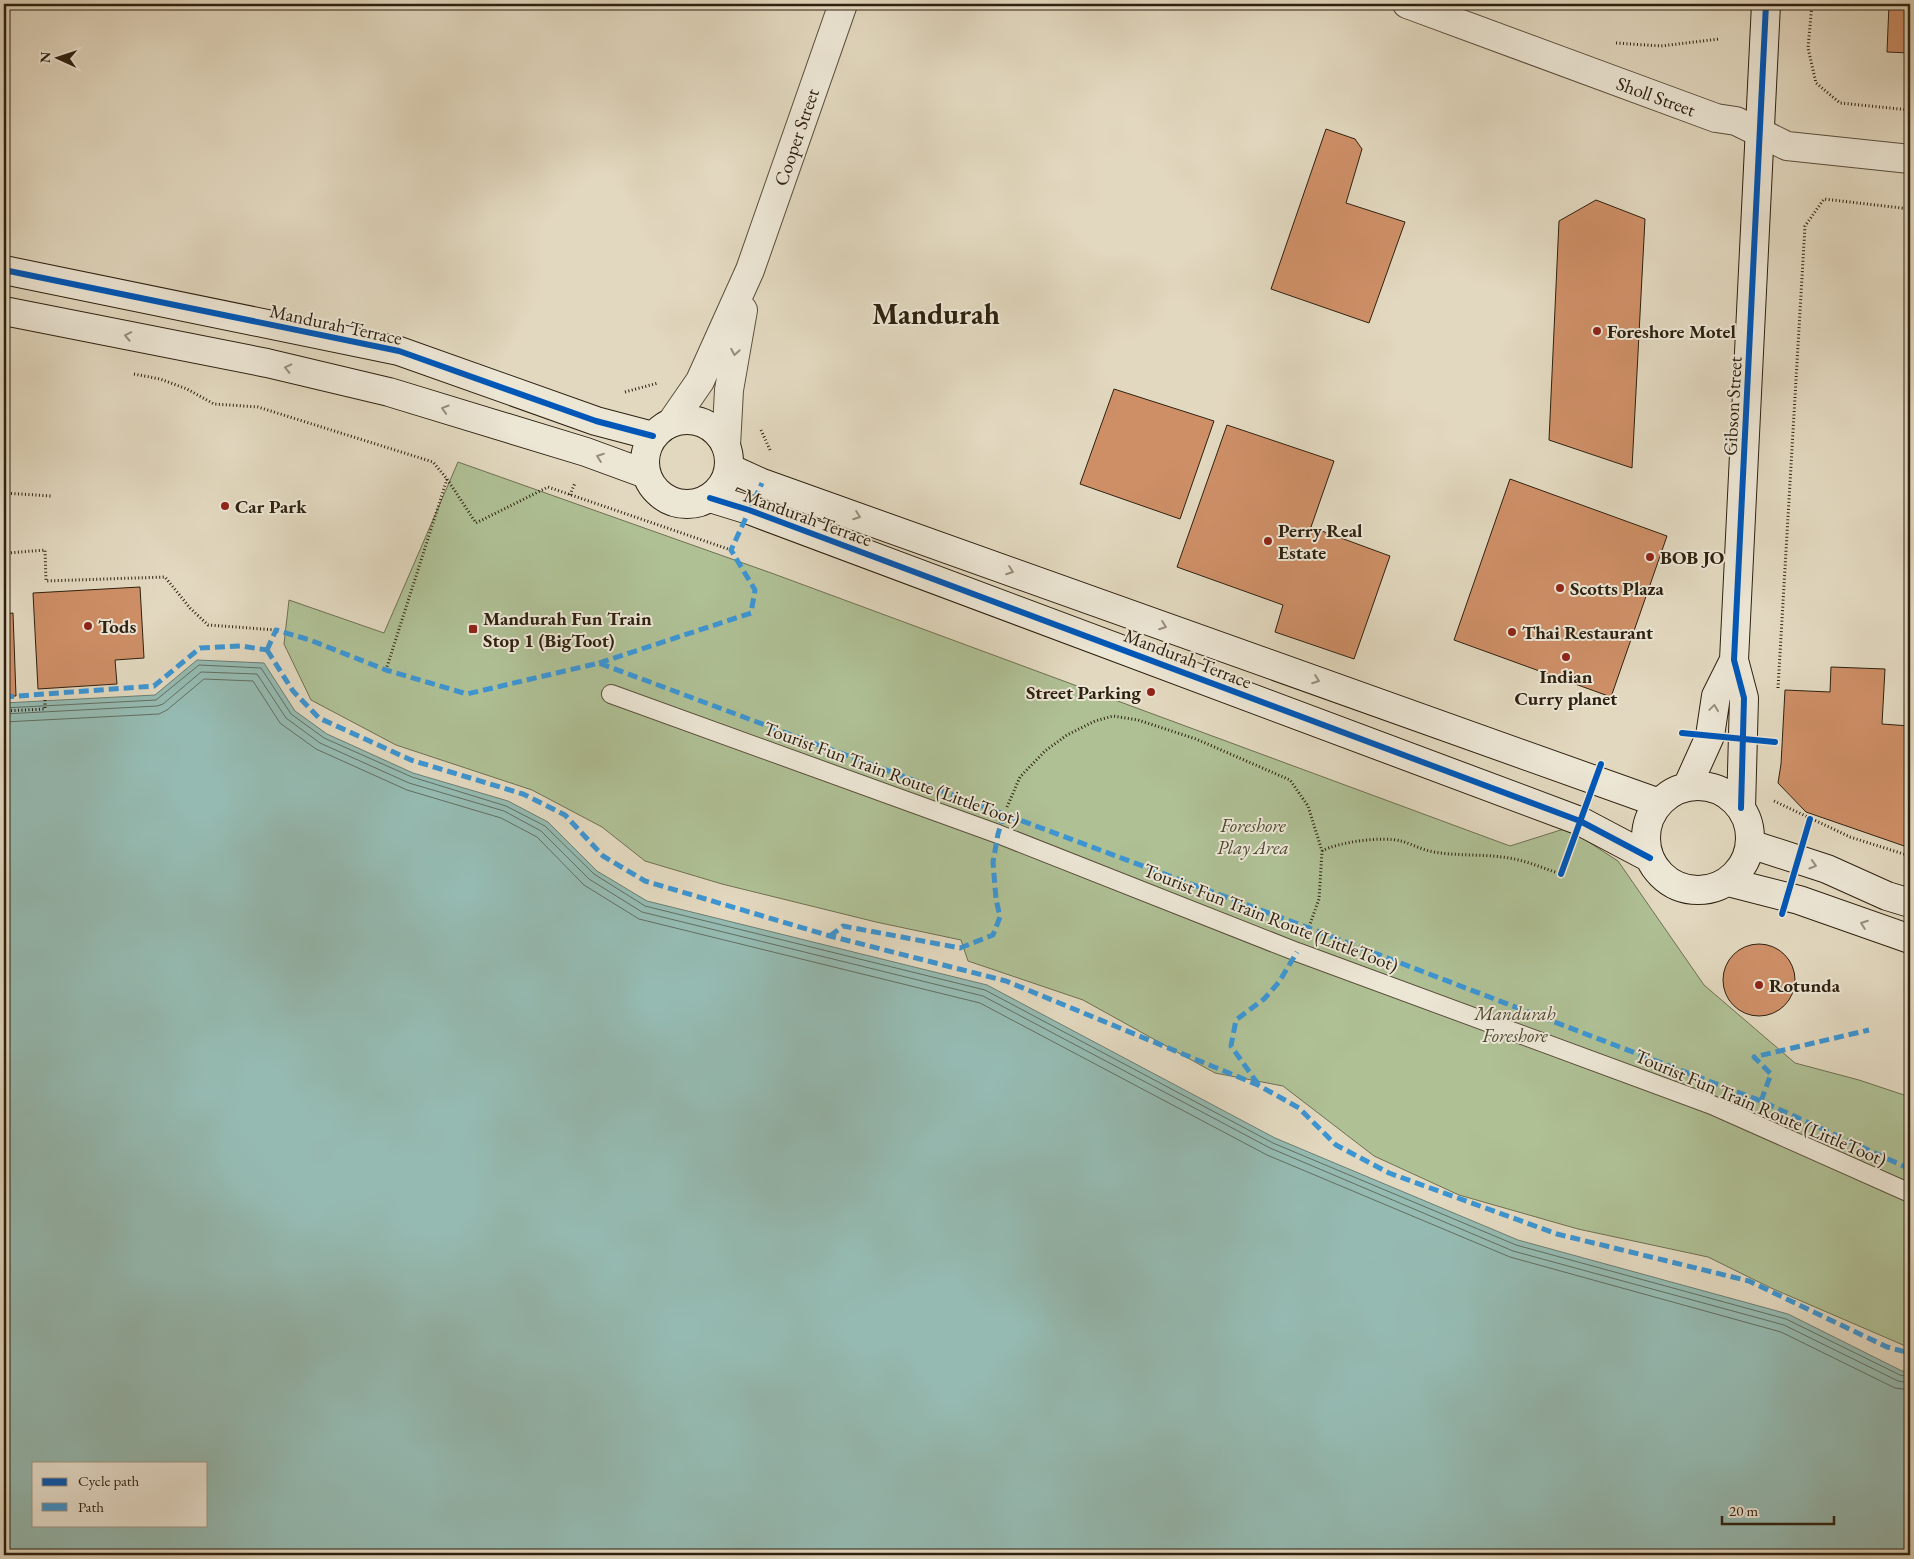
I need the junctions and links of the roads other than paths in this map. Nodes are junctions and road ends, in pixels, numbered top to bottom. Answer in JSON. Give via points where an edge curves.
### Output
{"nodes":[{"id":1,"x":843,"y":4,"type":"edge"},
{"id":2,"x":1407,"y":4,"type":"edge"},
{"id":3,"x":1766,"y":4,"type":"edge"},
{"id":4,"x":1760,"y":133,"type":"junction"},
{"id":5,"x":1910,"y":160,"type":"edge"},
{"id":6,"x":4,"y":270,"type":"edge"},
{"id":7,"x":750,"y":270,"type":"junction"},
{"id":8,"x":4,"y":311,"type":"edge"},
{"id":9,"x":662,"y":429,"type":"junction"},
{"id":10,"x":728,"y":457,"type":"junction"},
{"id":11,"x":646,"y":474,"type":"junction"},
{"id":12,"x":710,"y":498,"type":"junction"},
{"id":13,"x":1734,"y":660,"type":"junction"},
{"id":14,"x":611,"y":694,"type":"dead end"},
{"id":15,"x":1686,"y":787,"type":"junction"},
{"id":16,"x":1659,"y":803,"type":"junction"},
{"id":17,"x":1741,"y":808,"type":"junction"},
{"id":18,"x":1750,"y":844,"type":"junction"},
{"id":19,"x":1650,"y":858,"type":"junction"},
{"id":20,"x":1728,"y":882,"type":"junction"},
{"id":21,"x":1910,"y":904,"type":"edge"},
{"id":22,"x":1910,"y":939,"type":"edge"},
{"id":23,"x":1910,"y":1192,"type":"edge"}],
"edges":[{"from":1,"to":7,"type":"street","name":"Cooper Street"},
{"from":2,"to":4,"type":"street","name":"Sholl Street","via":[[1716,118],[1736,121]]},
{"from":3,"to":4,"type":"street","name":"Gibson Street"},
{"from":4,"to":5,"type":"street","name":"Sholl Street","via":[[1787,146]]},
{"from":4,"to":13,"type":"street","name":"Gibson Street"},
{"from":6,"to":9,"type":"street","name":"Mandurah Terrace","via":[[399,351],[596,421]]},
{"from":7,"to":9,"type":"street","name":"Cooper Street","via":[[700,381]]},
{"from":7,"to":10,"type":"street","name":"Cooper Street","one_way":true,"via":[[729,390]]},
{"from":11,"to":8,"type":"street","one_way":true,"via":[[586,452],[389,392],[267,363]]},
{"from":9,"to":10,"type":"street","via":[[684,420],[709,426],[719,435]]},
{"from":9,"to":11,"type":"street","via":[[647,447]]},
{"from":10,"to":12,"type":"street","via":[[726,480]]},
{"from":10,"to":16,"type":"street","name":"Mandurah Terrace","one_way":true,"via":[[762,482],[799,496]]},
{"from":11,"to":12,"type":"street","via":[[660,496],[672,503],[698,504]]},
{"from":12,"to":19,"type":"street","name":"Mandurah Terrace","via":[[777,520],[1580,821]]},
{"from":15,"to":13,"type":"street","name":"Gibson Street","one_way":true,"via":[[1710,736],[1716,696]]},
{"from":13,"to":17,"type":"street","name":"Gibson Street","via":[[1744,698]]},
{"from":14,"to":23,"type":"lane","name":"Tourist Fun Train Route (LittleToot)","via":[[998,834],[1296,952],[1712,1105]]},
{"from":15,"to":16,"type":"street"},
{"from":15,"to":17,"type":"street","via":[[1717,789]]},
{"from":16,"to":19,"type":"street","via":[[1647,829],[1646,844]]},
{"from":17,"to":18,"type":"street","via":[[1747,819]]},
{"from":18,"to":20,"type":"street","via":[[1739,872]]},
{"from":18,"to":21,"type":"street","one_way":true,"via":[[1827,869]]},
{"from":19,"to":20,"type":"street","via":[[1657,872],[1683,889],[1714,889]]},
{"from":22,"to":20,"type":"street","one_way":true,"via":[[1799,900]]}]}
